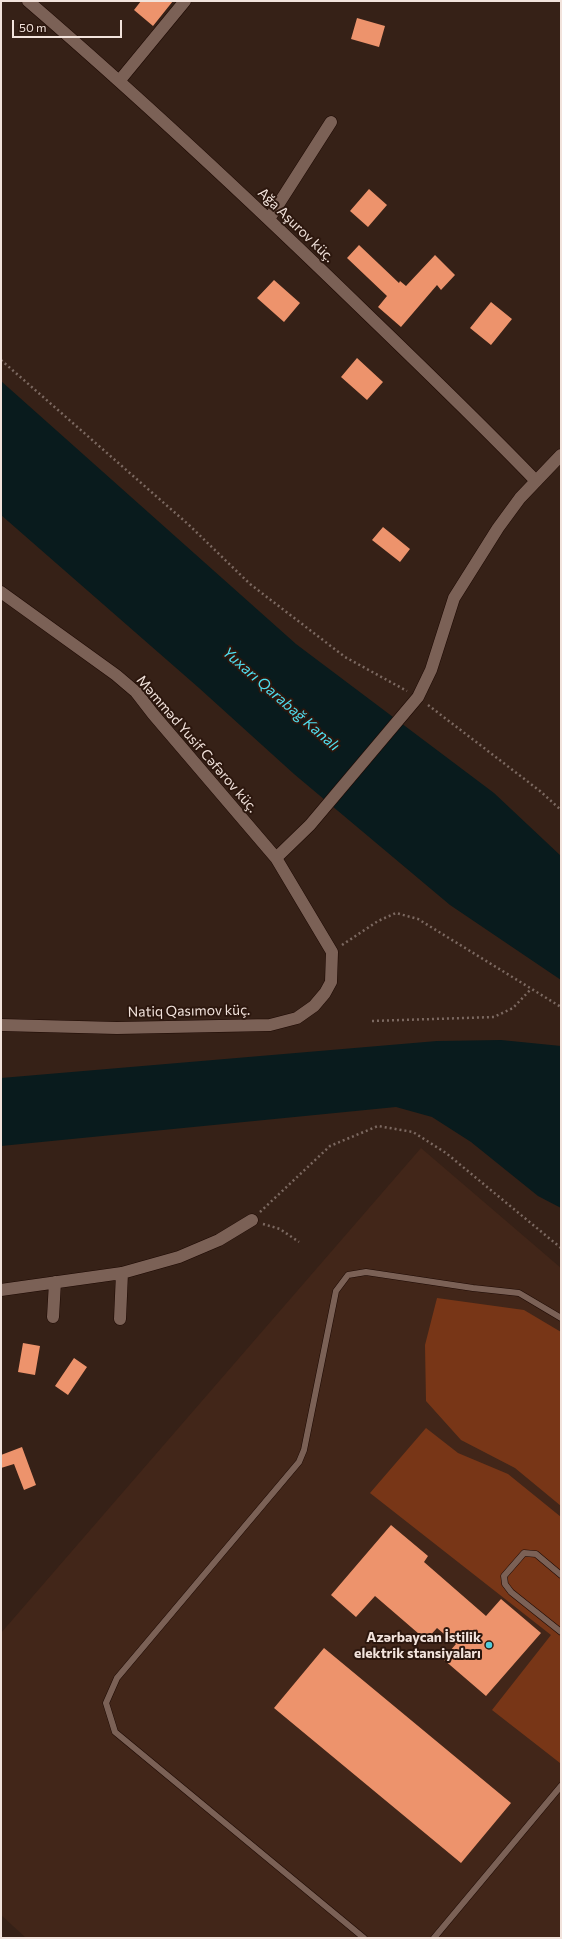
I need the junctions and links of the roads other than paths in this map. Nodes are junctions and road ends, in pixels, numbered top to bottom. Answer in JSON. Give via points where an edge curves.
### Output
{"nodes":[{"id":1,"x":28,"y":1,"type":"edge"},
{"id":2,"x":185,"y":1,"type":"edge"},
{"id":3,"x":120,"y":80,"type":"junction"},
{"id":4,"x":331,"y":122,"type":"dead end"},
{"id":5,"x":269,"y":219,"type":"junction"},
{"id":6,"x":561,"y":455,"type":"edge"},
{"id":7,"x":535,"y":480,"type":"junction"},
{"id":8,"x":1,"y":592,"type":"edge"},
{"id":9,"x":276,"y":858,"type":"junction"},
{"id":10,"x":332,"y":952,"type":"joint"},
{"id":11,"x":1,"y":1026,"type":"edge"},
{"id":12,"x":252,"y":1220,"type":"road end"},
{"id":13,"x":122,"y":1274,"type":"junction"},
{"id":14,"x":55,"y":1282,"type":"junction"},
{"id":15,"x":1,"y":1290,"type":"edge"},
{"id":16,"x":52,"y":1317,"type":"dead end"},
{"id":17,"x":561,"y":1318,"type":"edge"},
{"id":18,"x":120,"y":1319,"type":"dead end"},
{"id":19,"x":561,"y":1575,"type":"edge"},
{"id":20,"x":561,"y":1632,"type":"edge"},
{"id":21,"x":561,"y":1786,"type":"edge"},
{"id":22,"x":364,"y":1938,"type":"edge"},
{"id":23,"x":434,"y":1938,"type":"edge"}],
"edges":[{"from":1,"to":3,"type":"street","name":"Ağa Aşurov küç."},
{"from":2,"to":3,"type":"street"},
{"from":3,"to":5,"type":"street","name":"Ağa Aşurov küç."},
{"from":4,"to":5,"type":"street"},
{"from":5,"to":7,"type":"street","name":"Ağa Aşurov küç."},
{"from":6,"to":7,"type":"street"},
{"from":7,"to":9,"type":"street","via":[[498,528],[454,598],[431,670],[418,697],[310,824]]},
{"from":8,"to":9,"type":"street","name":"Məmməd Yusif Cəfərov küç.","via":[[136,692]]},
{"from":9,"to":10,"type":"street","name":"Məmməd Yusif Cəfərov küç."},
{"from":10,"to":11,"type":"street","name":"Natiq Qasımov küç.","via":[[331,982],[314,1006],[297,1018],[270,1025],[117,1028]]},
{"from":12,"to":13,"type":"street","via":[[219,1240],[179,1257]]},
{"from":13,"to":14,"type":"street"},
{"from":13,"to":18,"type":"street"},
{"from":14,"to":15,"type":"street"},
{"from":14,"to":16,"type":"street"},
{"from":17,"to":22,"type":"lane","via":[[520,1293],[366,1272],[348,1275],[336,1291],[304,1450],[299,1462],[117,1678],[106,1703],[115,1732]]},
{"from":19,"to":20,"type":"lane","via":[[536,1554],[524,1553],[504,1576],[505,1584],[511,1592]]},
{"from":21,"to":23,"type":"lane"}]}
